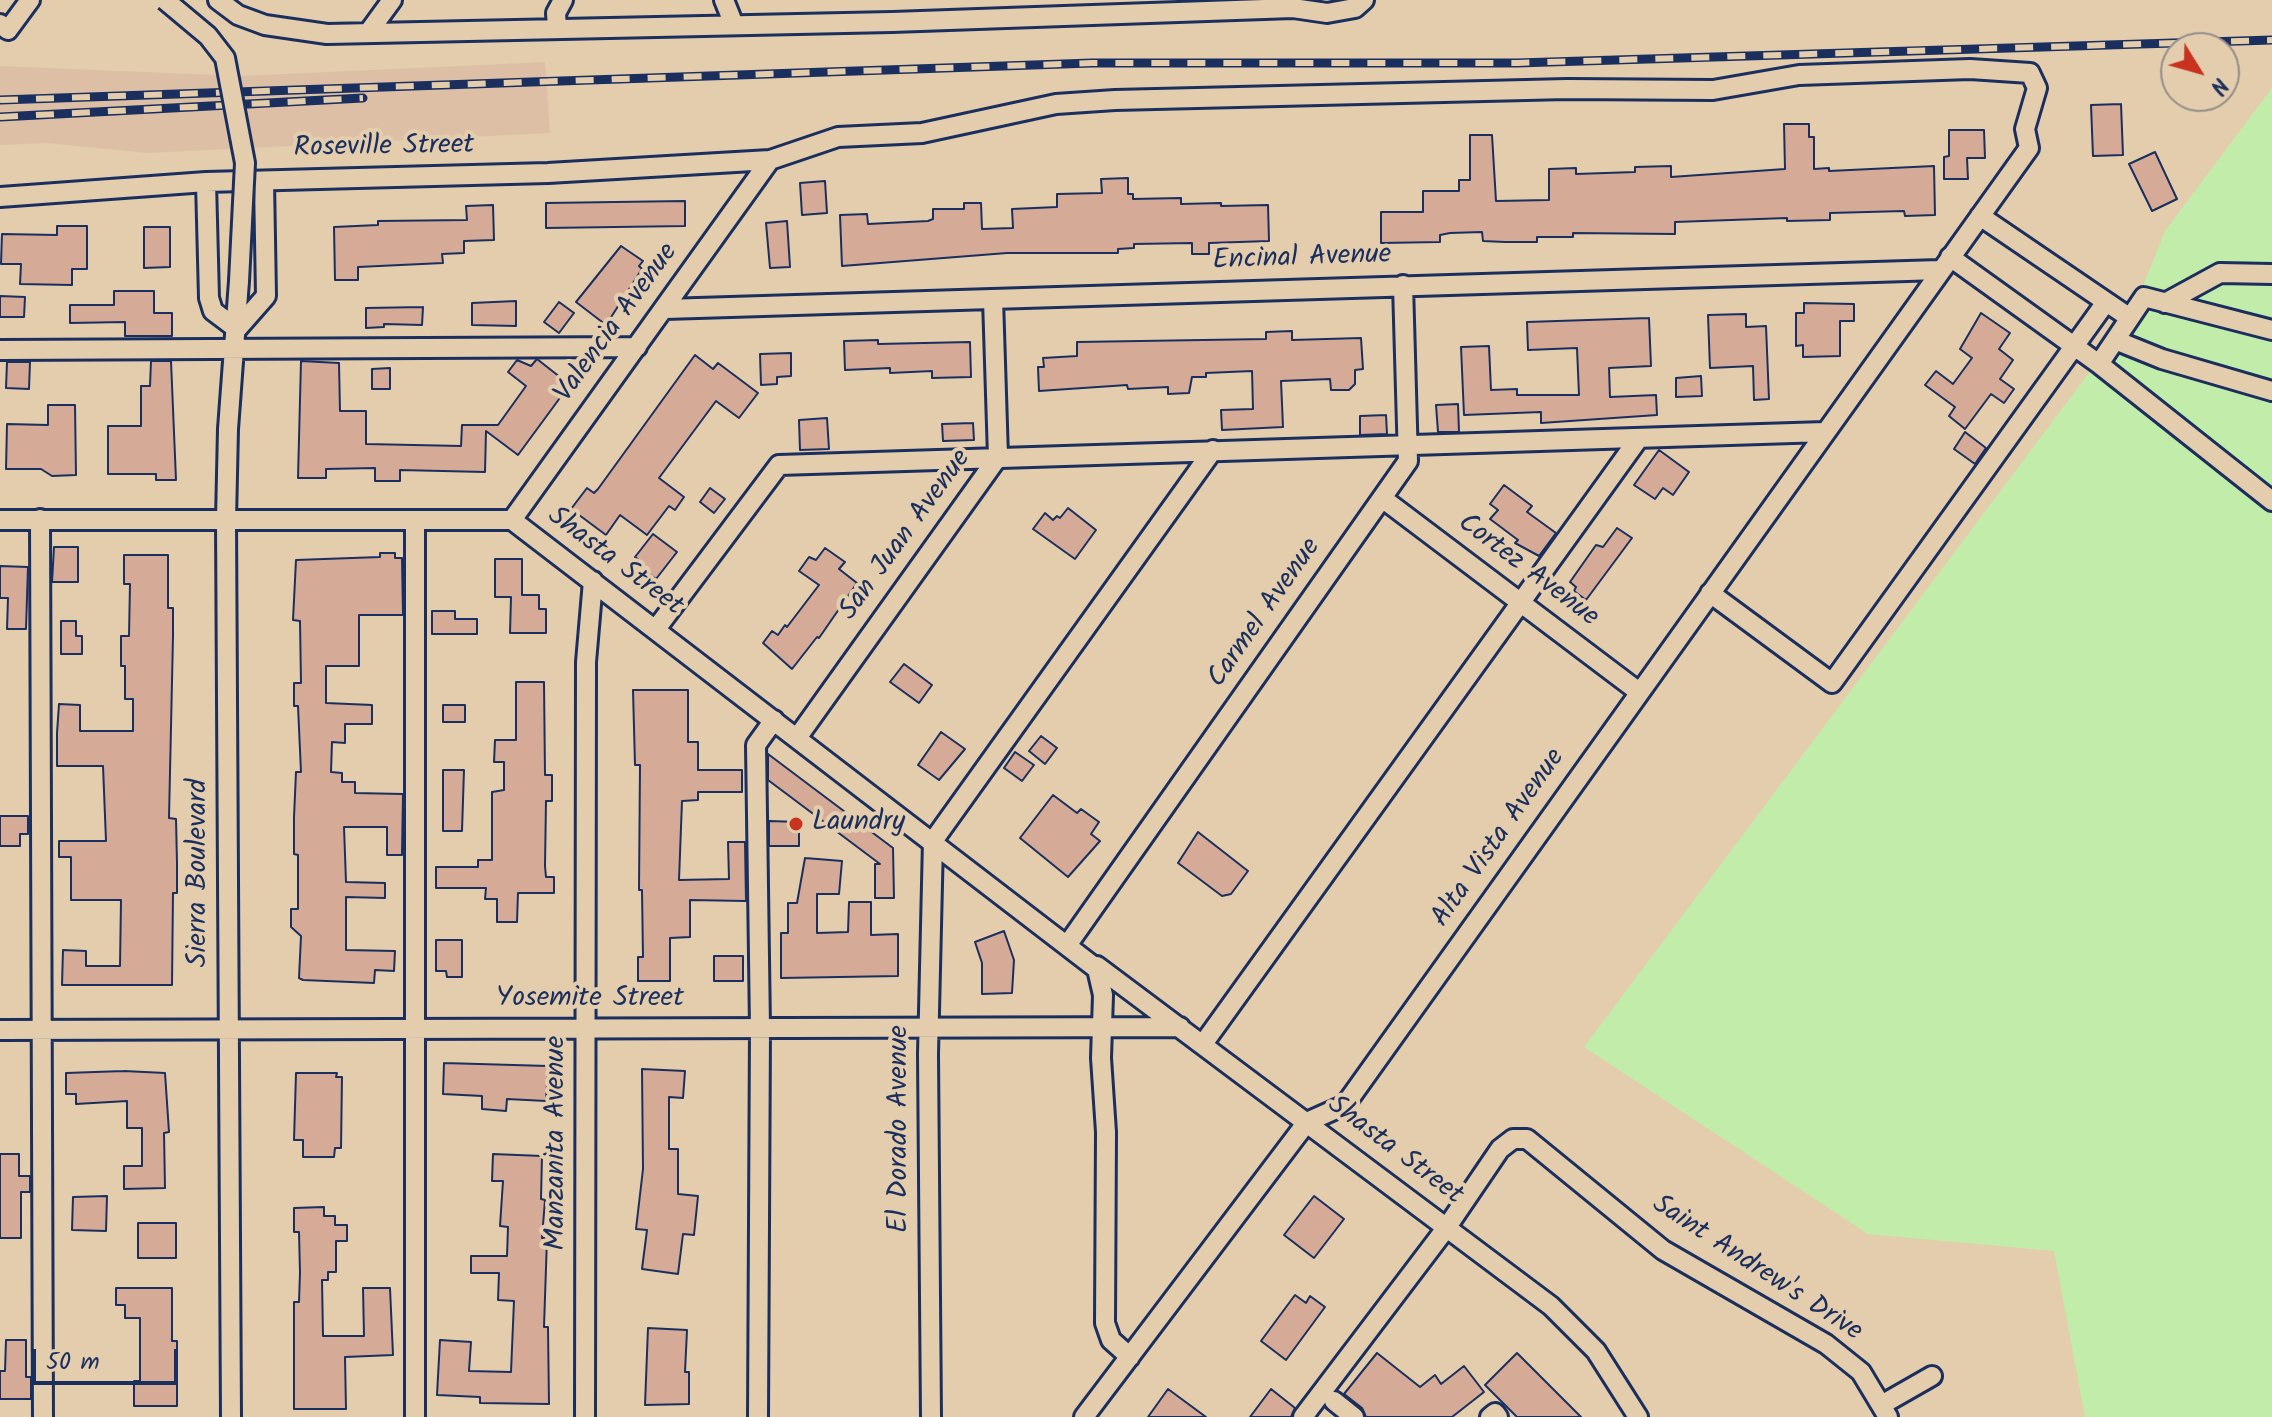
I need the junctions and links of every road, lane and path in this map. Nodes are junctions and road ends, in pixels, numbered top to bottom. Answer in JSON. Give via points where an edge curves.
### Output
{"nodes":[{"id":1,"x":30,"y":0,"type":"edge"},
{"id":2,"x":165,"y":0,"type":"edge"},
{"id":3,"x":218,"y":0,"type":"edge"},
{"id":4,"x":392,"y":0,"type":"edge"},
{"id":5,"x":563,"y":0,"type":"edge"},
{"id":6,"x":724,"y":0,"type":"edge"},
{"id":7,"x":1327,"y":0,"type":"edge"},
{"id":8,"x":1364,"y":0,"type":"edge"},
{"id":9,"x":1293,"y":8,"type":"junction"},
{"id":10,"x":0,"y":24,"type":"edge"},
{"id":11,"x":734,"y":25,"type":"junction"},
{"id":12,"x":557,"y":28,"type":"junction"},
{"id":13,"x":368,"y":33,"type":"junction"},
{"id":14,"x":2029,"y":148,"type":"joint"},
{"id":15,"x":770,"y":160,"type":"junction"},
{"id":16,"x":264,"y":181,"type":"junction"},
{"id":17,"x":206,"y":182,"type":"junction"},
{"id":18,"x":0,"y":197,"type":"edge"},
{"id":19,"x":1980,"y":216,"type":"junction"},
{"id":20,"x":1945,"y":264,"type":"junction"},
{"id":21,"x":2272,"y":274,"type":"edge"},
{"id":22,"x":1403,"y":285,"type":"junction"},
{"id":23,"x":993,"y":299,"type":"junction"},
{"id":24,"x":2106,"y":302,"type":"junction"},
{"id":25,"x":2165,"y":303,"type":"junction"},
{"id":26,"x":665,"y":309,"type":"junction"},
{"id":27,"x":2130,"y":318,"type":"junction"},
{"id":28,"x":237,"y":329,"type":"junction"},
{"id":29,"x":2272,"y":330,"type":"edge"},
{"id":30,"x":2115,"y":340,"type":"junction"},
{"id":31,"x":637,"y":347,"type":"junction"},
{"id":32,"x":2074,"y":347,"type":"junction"},
{"id":33,"x":235,"y":349,"type":"junction"},
{"id":34,"x":0,"y":350,"type":"edge"},
{"id":35,"x":2099,"y":364,"type":"junction"},
{"id":36,"x":2272,"y":391,"type":"edge"},
{"id":37,"x":1825,"y":432,"type":"junction"},
{"id":38,"x":1639,"y":438,"type":"junction"},
{"id":39,"x":1408,"y":445,"type":"junction"},
{"id":40,"x":1213,"y":450,"type":"junction"},
{"id":41,"x":998,"y":457,"type":"junction"},
{"id":42,"x":1382,"y":498,"type":"junction"},
{"id":43,"x":2272,"y":501,"type":"edge"},
{"id":44,"x":40,"y":519,"type":"junction"},
{"id":45,"x":0,"y":520,"type":"edge"},
{"id":46,"x":226,"y":520,"type":"junction"},
{"id":47,"x":415,"y":520,"type":"junction"},
{"id":48,"x":512,"y":520,"type":"junction"},
{"id":49,"x":593,"y":581,"type":"junction"},
{"id":50,"x":1710,"y":593,"type":"junction"},
{"id":51,"x":1519,"y":601,"type":"junction"},
{"id":52,"x":656,"y":629,"type":"junction"},
{"id":53,"x":1639,"y":692,"type":"junction"},
{"id":54,"x":774,"y":720,"type":"junction"},
{"id":55,"x":797,"y":738,"type":"junction"},
{"id":56,"x":933,"y":841,"type":"junction"},
{"id":57,"x":1068,"y":944,"type":"junction"},
{"id":58,"x":1089,"y":960,"type":"junction"},
{"id":59,"x":1180,"y":1027,"type":"junction"},
{"id":60,"x":586,"y":1028,"type":"junction"},
{"id":61,"x":760,"y":1028,"type":"junction"},
{"id":62,"x":928,"y":1028,"type":"junction"},
{"id":63,"x":1102,"y":1028,"type":"junction"},
{"id":64,"x":229,"y":1029,"type":"junction"},
{"id":65,"x":0,"y":1030,"type":"edge"},
{"id":66,"x":40,"y":1030,"type":"junction"},
{"id":67,"x":415,"y":1030,"type":"junction"},
{"id":68,"x":1203,"y":1044,"type":"junction"},
{"id":69,"x":1307,"y":1122,"type":"junction"},
{"id":70,"x":1447,"y":1227,"type":"junction"},
{"id":71,"x":1130,"y":1357,"type":"junction"},
{"id":72,"x":1932,"y":1376,"type":"dead end"},
{"id":73,"x":1334,"y":1401,"type":"dead end"},
{"id":74,"x":1885,"y":1411,"type":"edge"},
{"id":75,"x":1094,"y":1413,"type":"edge"},
{"id":76,"x":43,"y":1417,"type":"edge"},
{"id":77,"x":231,"y":1417,"type":"edge"},
{"id":78,"x":415,"y":1417,"type":"edge"},
{"id":79,"x":585,"y":1417,"type":"edge"},
{"id":80,"x":758,"y":1417,"type":"edge"},
{"id":81,"x":931,"y":1417,"type":"edge"},
{"id":82,"x":1303,"y":1417,"type":"edge"},
{"id":83,"x":1354,"y":1417,"type":"edge"},
{"id":84,"x":1490,"y":1417,"type":"edge"},
{"id":85,"x":1498,"y":1417,"type":"edge"},
{"id":86,"x":1638,"y":1417,"type":"edge"}],
"edges":[{"from":1,"to":10,"type":"street","via":[[8,30]]},
{"from":2,"to":28,"type":"street","name":"Sierra Boulevard","bridge":true,"via":[[208,36],[225,58],[245,163]]},
{"from":3,"to":13,"type":"street","via":[[265,25],[327,34]]},
{"from":4,"to":13,"type":"street"},
{"from":5,"to":12,"type":"street","via":[[556,13]]},
{"from":6,"to":11,"type":"street"},
{"from":7,"to":9,"type":"street"},
{"from":8,"to":9,"type":"street","via":[[1339,12]]},
{"from":9,"to":11,"type":"street"},
{"from":11,"to":12,"type":"street"},
{"from":12,"to":13,"type":"street"},
{"from":14,"to":15,"type":"street","name":"Roseville Street","via":[[2025,129],[2037,88],[2030,73],[1970,69],[1799,75],[1713,90],[1567,89],[1056,104],[922,133],[838,137]]},
{"from":14,"to":19,"type":"street","name":"Alta Vista Avenue"},
{"from":15,"to":16,"type":"street","name":"Roseville Street"},
{"from":15,"to":26,"type":"street","name":"Valencia Avenue"},
{"from":16,"to":17,"type":"street","name":"Roseville Street"},
{"from":16,"to":28,"type":"street","via":[[266,296]]},
{"from":17,"to":18,"type":"street","name":"Roseville Street"},
{"from":17,"to":28,"type":"street","via":[[209,298],[213,311]]},
{"from":19,"to":20,"type":"street","name":"Alta Vista Avenue"},
{"from":19,"to":24,"type":"street"},
{"from":20,"to":22,"type":"street","name":"Encinal Avenue"},
{"from":20,"to":32,"type":"street"},
{"from":20,"to":37,"type":"street","name":"Alta Vista Avenue"},
{"from":21,"to":25,"type":"street","via":[[2220,273]]},
{"from":22,"to":23,"type":"street","name":"Encinal Avenue"},
{"from":22,"to":39,"type":"street","name":"Carmel Avenue"},
{"from":23,"to":26,"type":"street","name":"Encinal Avenue"},
{"from":23,"to":41,"type":"street","name":"San Juan Avenue"},
{"from":24,"to":27,"type":"street"},
{"from":24,"to":32,"type":"street"},
{"from":25,"to":27,"type":"street","via":[[2144,297]]},
{"from":25,"to":29,"type":"street"},
{"from":26,"to":31,"type":"street","name":"Valencia Avenue"},
{"from":27,"to":30,"type":"street"},
{"from":28,"to":33,"type":"street","name":"Sierra Boulevard"},
{"from":30,"to":35,"type":"street"},
{"from":30,"to":36,"type":"street"},
{"from":31,"to":33,"type":"street"},
{"from":31,"to":48,"type":"street","name":"Valencia Avenue"},
{"from":32,"to":35,"type":"street"},
{"from":32,"to":50,"type":"street","via":[[1832,683]]},
{"from":33,"to":34,"type":"street"},
{"from":33,"to":46,"type":"street","name":"Sierra Boulevard"},
{"from":35,"to":43,"type":"street"},
{"from":37,"to":38,"type":"street"},
{"from":37,"to":50,"type":"street","name":"Alta Vista Avenue"},
{"from":38,"to":39,"type":"street"},
{"from":38,"to":51,"type":"street"},
{"from":39,"to":40,"type":"street"},
{"from":39,"to":42,"type":"street","name":"Carmel Avenue","via":[[1408,461]]},
{"from":40,"to":41,"type":"street"},
{"from":40,"to":56,"type":"street"},
{"from":41,"to":52,"type":"street","via":[[779,465]]},
{"from":41,"to":55,"type":"street","name":"San Juan Avenue"},
{"from":42,"to":51,"type":"street","name":"Cortez Avenue"},
{"from":42,"to":57,"type":"street","name":"Carmel Avenue"},
{"from":44,"to":45,"type":"street","name":"Shasta Street"},
{"from":44,"to":46,"type":"street","name":"Shasta Street"},
{"from":44,"to":66,"type":"street"},
{"from":46,"to":47,"type":"street","name":"Shasta Street"},
{"from":46,"to":64,"type":"street","name":"Sierra Boulevard"},
{"from":47,"to":48,"type":"street","name":"Shasta Street"},
{"from":47,"to":67,"type":"street"},
{"from":48,"to":49,"type":"street","name":"Shasta Street"},
{"from":49,"to":52,"type":"street","name":"Shasta Street"},
{"from":49,"to":60,"type":"street","name":"Manzanita Avenue","via":[[586,662]]},
{"from":50,"to":53,"type":"street","name":"Alta Vista Avenue"},
{"from":51,"to":53,"type":"street","name":"Cortez Avenue"},
{"from":51,"to":68,"type":"street"},
{"from":52,"to":54,"type":"street","name":"Shasta Street"},
{"from":53,"to":69,"type":"street","name":"Alta Vista Avenue","via":[[1345,1105]]},
{"from":54,"to":55,"type":"street","name":"Shasta Street"},
{"from":54,"to":61,"type":"street","via":[[756,745]]},
{"from":55,"to":56,"type":"street","name":"Shasta Street"},
{"from":56,"to":57,"type":"street","name":"Shasta Street"},
{"from":56,"to":62,"type":"street","name":"El Dorado Avenue"},
{"from":57,"to":58,"type":"street","name":"Shasta Street"},
{"from":58,"to":59,"type":"street","name":"Shasta Street"},
{"from":58,"to":63,"type":"street","via":[[1102,980]]},
{"from":59,"to":63,"type":"street","name":"Yosemite Street"},
{"from":59,"to":68,"type":"street","name":"Shasta Street"},
{"from":60,"to":61,"type":"street","name":"Yosemite Street"},
{"from":60,"to":67,"type":"street","name":"Yosemite Street"},
{"from":60,"to":79,"type":"street","name":"Manzanita Avenue"},
{"from":61,"to":62,"type":"street","name":"Yosemite Street"},
{"from":61,"to":80,"type":"street"},
{"from":62,"to":63,"type":"street","name":"Yosemite Street"},
{"from":62,"to":81,"type":"street","name":"El Dorado Avenue"},
{"from":63,"to":71,"type":"street","via":[[1105,1323],[1111,1340]]},
{"from":64,"to":66,"type":"street","name":"Yosemite Street"},
{"from":64,"to":67,"type":"street","name":"Yosemite Street"},
{"from":64,"to":77,"type":"street","name":"Sierra Boulevard"},
{"from":65,"to":66,"type":"street","name":"Yosemite Street"},
{"from":66,"to":76,"type":"street"},
{"from":67,"to":78,"type":"street"},
{"from":68,"to":69,"type":"street","name":"Shasta Street"},
{"from":69,"to":70,"type":"street","name":"Shasta Street"},
{"from":69,"to":71,"type":"street","name":"Alta Vista Avenue"},
{"from":70,"to":74,"type":"street","name":"Saint Andrew's Drive","via":[[1500,1149],[1513,1139],[1527,1139],[1663,1250],[1826,1344],[1861,1372]]},
{"from":70,"to":82,"type":"street"},
{"from":70,"to":86,"type":"street","name":"Shasta Street","via":[[1571,1324],[1613,1374]]},
{"from":71,"to":75,"type":"street","name":"Alta Vista Avenue"},
{"from":72,"to":74,"type":"street"},
{"from":73,"to":83,"type":"street"},
{"from":84,"to":85,"type":"street"}]}
